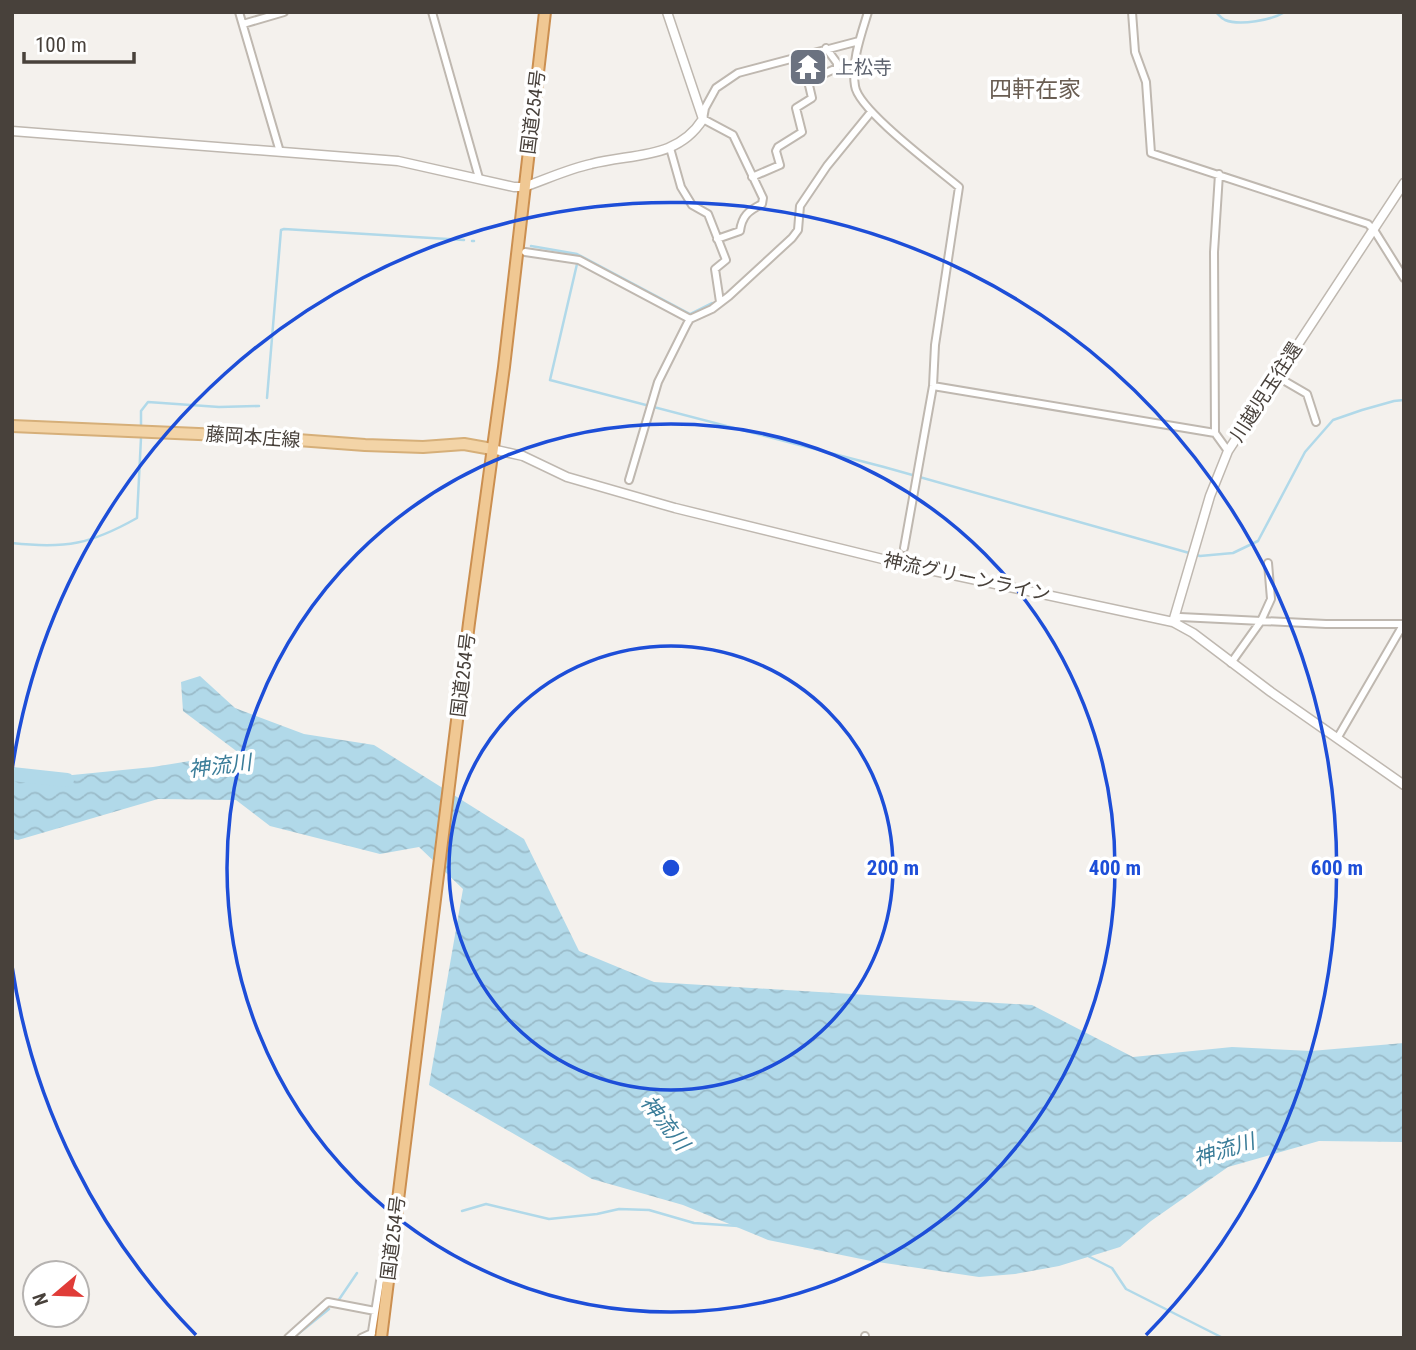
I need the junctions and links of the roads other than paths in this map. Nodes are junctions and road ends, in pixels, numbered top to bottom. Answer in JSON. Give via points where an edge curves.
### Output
{"nodes":[{"id":1,"x":239,"y":12,"type":"edge"},
{"id":2,"x":284,"y":12,"type":"edge"},
{"id":3,"x":432,"y":12,"type":"edge"},
{"id":4,"x":545,"y":12,"type":"edge"},
{"id":5,"x":667,"y":12,"type":"edge"},
{"id":6,"x":868,"y":12,"type":"edge"},
{"id":7,"x":1132,"y":12,"type":"edge"},
{"id":8,"x":243,"y":24,"type":"junction"},
{"id":9,"x":859,"y":41,"type":"junction"},
{"id":10,"x":826,"y":48,"type":"junction"},
{"id":11,"x":871,"y":112,"type":"junction"},
{"id":12,"x":703,"y":119,"type":"junction"},
{"id":13,"x":12,"y":131,"type":"edge"},
{"id":14,"x":670,"y":148,"type":"junction"},
{"id":15,"x":280,"y":152,"type":"junction"},
{"id":16,"x":1219,"y":174,"type":"junction"},
{"id":17,"x":752,"y":177,"type":"junction"},
{"id":18,"x":479,"y":178,"type":"junction"},
{"id":19,"x":1404,"y":183,"type":"edge"},
{"id":20,"x":524,"y":187,"type":"junction"},
{"id":21,"x":1374,"y":230,"type":"junction"},
{"id":22,"x":718,"y":239,"type":"junction"},
{"id":23,"x":525,"y":251,"type":"dead end"},
{"id":24,"x":1404,"y":278,"type":"edge"},
{"id":25,"x":720,"y":302,"type":"junction"},
{"id":26,"x":690,"y":319,"type":"junction"},
{"id":27,"x":1276,"y":376,"type":"junction"},
{"id":28,"x":933,"y":386,"type":"junction"},
{"id":29,"x":1315,"y":422,"type":"dead end"},
{"id":30,"x":12,"y":426,"type":"edge"},
{"id":31,"x":1215,"y":433,"type":"junction"},
{"id":32,"x":492,"y":449,"type":"junction"},
{"id":33,"x":1228,"y":451,"type":"junction"},
{"id":34,"x":629,"y":480,"type":"dead end"},
{"id":35,"x":904,"y":548,"type":"dead end"},
{"id":36,"x":1268,"y":563,"type":"dead end"},
{"id":37,"x":1261,"y":621,"type":"junction"},
{"id":38,"x":1173,"y":622,"type":"junction"},
{"id":39,"x":1403,"y":627,"type":"edge"},
{"id":40,"x":1231,"y":663,"type":"junction"},
{"id":41,"x":1338,"y":737,"type":"junction"},
{"id":42,"x":1404,"y":785,"type":"edge"},
{"id":43,"x":380,"y":1281,"type":"dead end"},
{"id":44,"x":375,"y":1311,"type":"junction"},
{"id":45,"x":375,"y":1336,"type":"edge"},
{"id":46,"x":288,"y":1338,"type":"edge"},
{"id":47,"x":361,"y":1338,"type":"edge"}],
"edges":[{"from":1,"to":8,"type":"street"},
{"from":2,"to":8,"type":"street"},
{"from":3,"to":18,"type":"street"},
{"from":4,"to":20,"type":"highway","name":"国道254号"},
{"from":5,"to":12,"type":"street"},
{"from":6,"to":9,"type":"street"},
{"from":7,"to":16,"type":"street","via":[[1136,52],[1146,82],[1151,153]]},
{"from":8,"to":15,"type":"street"},
{"from":9,"to":10,"type":"street"},
{"from":9,"to":11,"type":"street","via":[[854,85]]},
{"from":10,"to":12,"type":"street","via":[[724,80]]},
{"from":10,"to":17,"type":"street","via":[[837,68],[808,81],[812,98],[796,108],[802,132],[778,147],[780,165]]},
{"from":11,"to":25,"type":"street","via":[[800,206],[798,230]]},
{"from":11,"to":28,"type":"street","via":[[959,187]]},
{"from":12,"to":14,"type":"street","via":[[693,134]]},
{"from":12,"to":17,"type":"street","via":[[733,135]]},
{"from":13,"to":15,"type":"street"},
{"from":14,"to":20,"type":"street","via":[[582,166]]},
{"from":14,"to":22,"type":"street","via":[[681,187],[692,205],[708,214]]},
{"from":15,"to":18,"type":"street","via":[[398,161]]},
{"from":16,"to":21,"type":"street","via":[[1368,224]]},
{"from":16,"to":31,"type":"street","via":[[1214,252]]},
{"from":17,"to":22,"type":"street","via":[[763,198],[761,204],[746,212],[740,231]]},
{"from":18,"to":20,"type":"street"},
{"from":19,"to":21,"type":"street","name":"川越児玉往還"},
{"from":20,"to":32,"type":"highway","name":"国道254号"},
{"from":21,"to":24,"type":"street"},
{"from":21,"to":27,"type":"street","name":"川越児玉往還"},
{"from":22,"to":25,"type":"street","via":[[726,260],[715,269]]},
{"from":23,"to":26,"type":"street","via":[[579,260]]},
{"from":25,"to":26,"type":"street"},
{"from":26,"to":34,"type":"street","via":[[658,383]]},
{"from":27,"to":29,"type":"street","via":[[1307,394]]},
{"from":27,"to":33,"type":"street","name":"川越児玉往還"},
{"from":28,"to":31,"type":"street"},
{"from":28,"to":35,"type":"street"},
{"from":30,"to":32,"type":"main road","name":"藤岡本庄線","via":[[365,445],[464,444]]},
{"from":31,"to":33,"type":"street"},
{"from":32,"to":38,"type":"street","name":"神流グリーンライン","via":[[675,508],[911,566]]},
{"from":32,"to":45,"type":"highway","name":"国道254号","via":[[390,1265]]},
{"from":33,"to":38,"type":"street","name":"川越児玉往還"},
{"from":36,"to":37,"type":"street","via":[[1271,599]]},
{"from":37,"to":38,"type":"street","via":[[1180,617]]},
{"from":37,"to":39,"type":"street"},
{"from":37,"to":40,"type":"street"},
{"from":38,"to":40,"type":"street","name":"神流グリーンライン"},
{"from":39,"to":41,"type":"street"},
{"from":40,"to":41,"type":"street","name":"神流グリーンライン"},
{"from":41,"to":42,"type":"street","name":"神流グリーンライン"},
{"from":43,"to":44,"type":"street"},
{"from":44,"to":45,"type":"street"},
{"from":44,"to":46,"type":"street","via":[[328,1302]]},
{"from":45,"to":47,"type":"street"}]}
